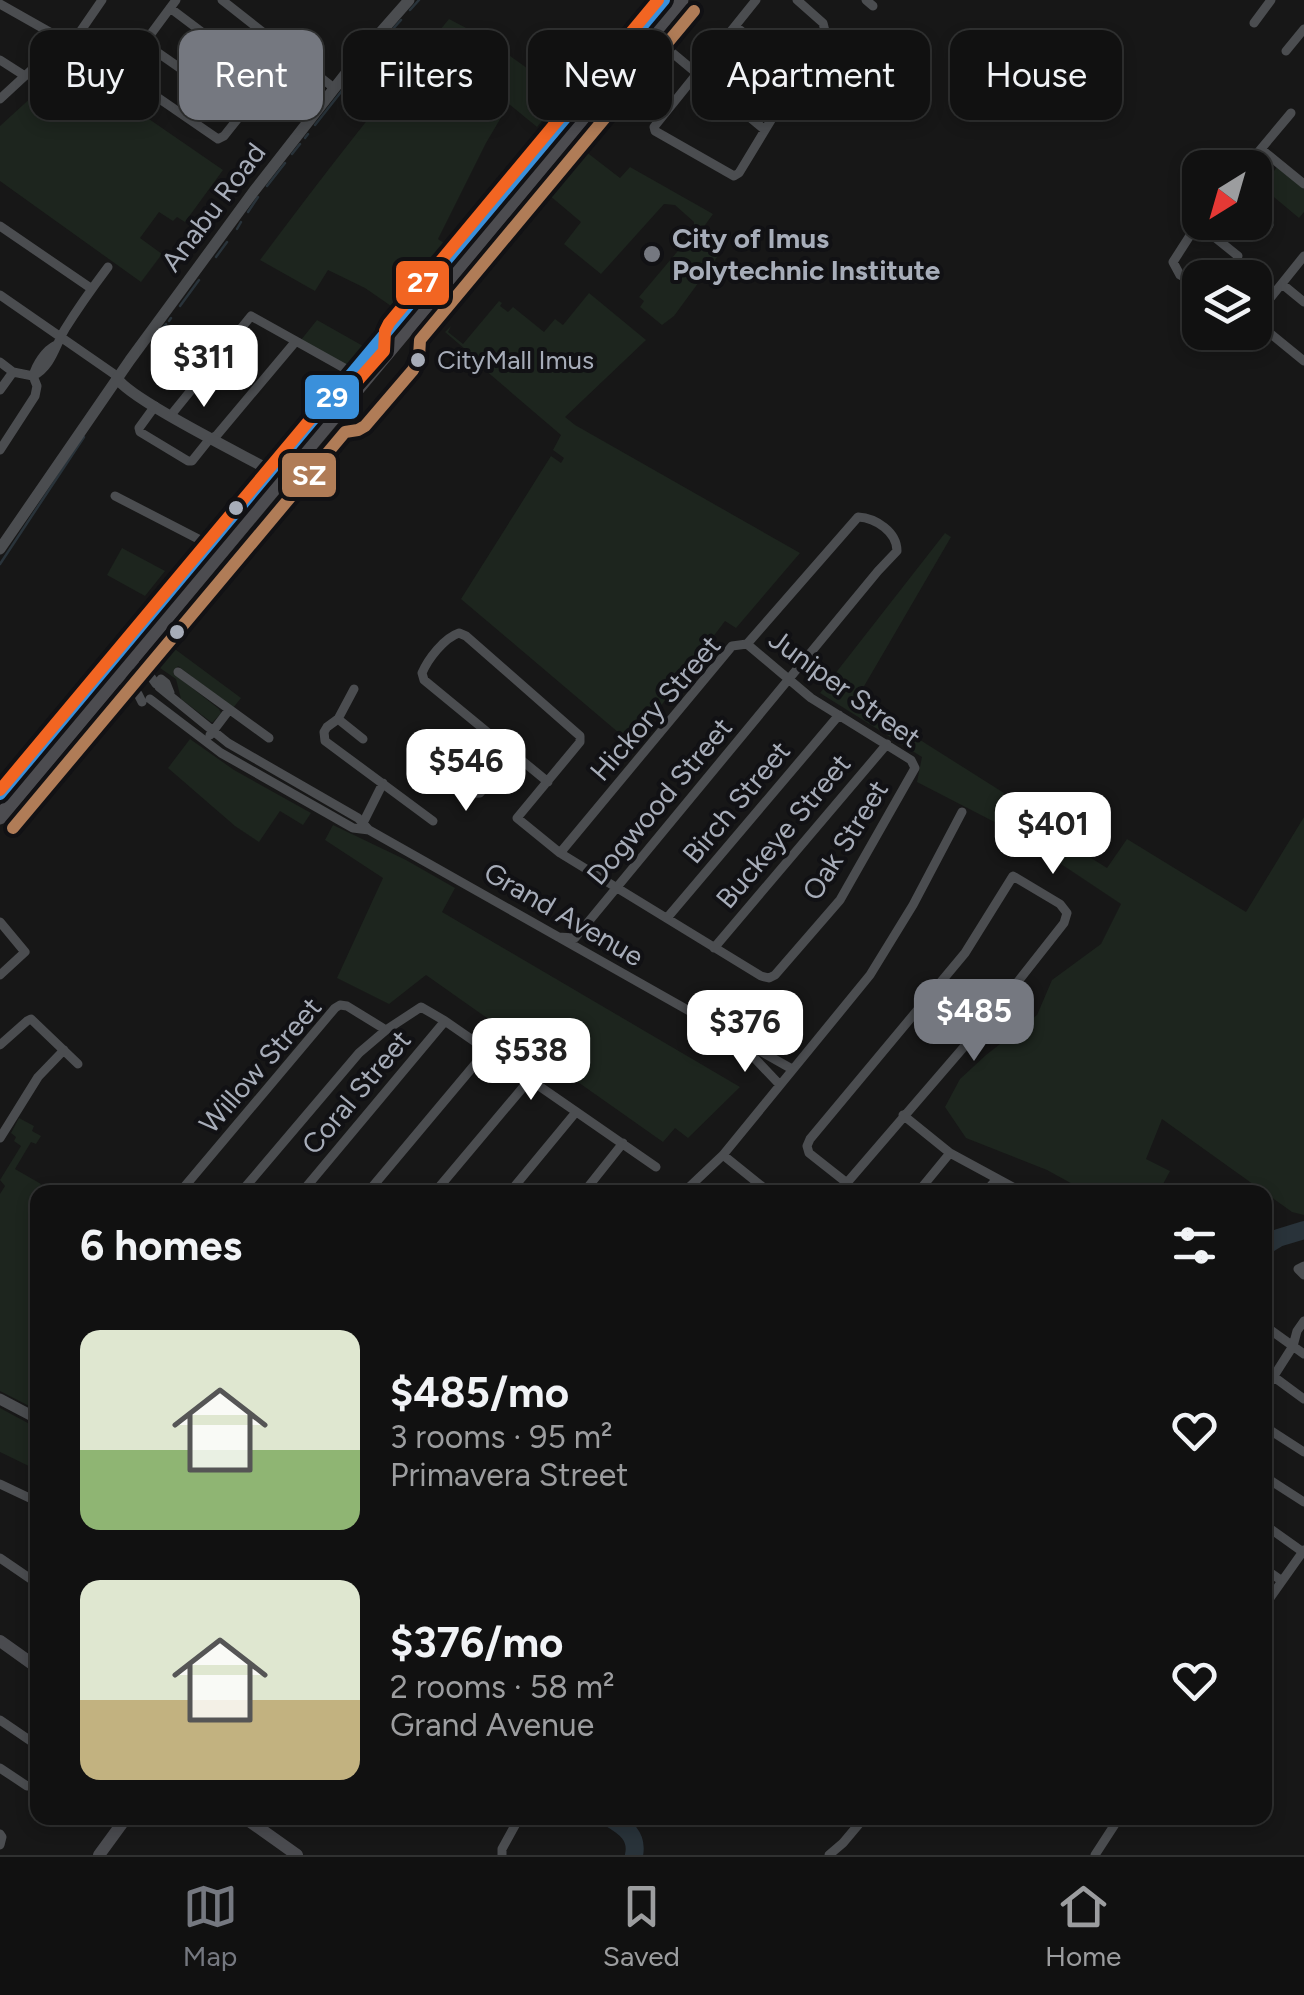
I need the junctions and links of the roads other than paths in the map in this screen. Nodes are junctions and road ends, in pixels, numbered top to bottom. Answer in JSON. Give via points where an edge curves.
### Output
{"nodes":[{"id":1,"x":102,"y":0,"type":"edge"},
{"id":2,"x":222,"y":0,"type":"edge"},
{"id":3,"x":408,"y":0,"type":"edge"},
{"id":4,"x":664,"y":0,"type":"edge"},
{"id":5,"x":681,"y":0,"type":"edge"},
{"id":6,"x":756,"y":0,"type":"edge"},
{"id":7,"x":797,"y":0,"type":"edge"},
{"id":8,"x":1271,"y":0,"type":"edge"},
{"id":9,"x":0,"y":4,"type":"edge"},
{"id":10,"x":173,"y":4,"type":"edge"},
{"id":11,"x":1254,"y":23,"type":"dead end"},
{"id":12,"x":734,"y":26,"type":"junction"},
{"id":13,"x":1304,"y":29,"type":"edge"},
{"id":14,"x":45,"y":30,"type":"edge"},
{"id":15,"x":81,"y":30,"type":"edge"},
{"id":16,"x":154,"y":30,"type":"edge"},
{"id":17,"x":205,"y":30,"type":"edge"},
{"id":18,"x":260,"y":30,"type":"edge"},
{"id":19,"x":647,"y":30,"type":"edge"},
{"id":20,"x":647,"y":30,"type":"edge"},
{"id":21,"x":731,"y":30,"type":"edge"},
{"id":22,"x":739,"y":30,"type":"edge"},
{"id":23,"x":823,"y":30,"type":"edge"},
{"id":24,"x":1286,"y":51,"type":"dead end"},
{"id":25,"x":672,"y":52,"type":"edge"},
{"id":26,"x":0,"y":60,"type":"edge"},
{"id":27,"x":692,"y":69,"type":"edge"},
{"id":28,"x":30,"y":71,"type":"edge"},
{"id":29,"x":25,"y":76,"type":"junction"},
{"id":30,"x":692,"y":77,"type":"edge"},
{"id":31,"x":323,"y":79,"type":"edge"},
{"id":32,"x":334,"y":88,"type":"junction"},
{"id":33,"x":0,"y":99,"type":"edge"},
{"id":34,"x":1292,"y":113,"type":"dead end"},
{"id":35,"x":190,"y":120,"type":"edge"},
{"id":36,"x":237,"y":120,"type":"edge"},
{"id":37,"x":572,"y":120,"type":"edge"},
{"id":38,"x":573,"y":120,"type":"edge"},
{"id":39,"x":753,"y":120,"type":"edge"},
{"id":40,"x":771,"y":120,"type":"edge"},
{"id":41,"x":765,"y":130,"type":"junction"},
{"id":42,"x":1261,"y":149,"type":"joint"},
{"id":43,"x":1302,"y":178,"type":"edge"},
{"id":44,"x":0,"y":226,"type":"edge"},
{"id":45,"x":1187,"y":240,"type":"edge"},
{"id":46,"x":1219,"y":240,"type":"edge"},
{"id":47,"x":1238,"y":256,"type":"dead end"},
{"id":48,"x":1304,"y":256,"type":"edge"},
{"id":49,"x":108,"y":267,"type":"dead end"},
{"id":50,"x":1182,"y":276,"type":"edge"},
{"id":51,"x":1282,"y":284,"type":"junction"},
{"id":52,"x":92,"y":288,"type":"junction"},
{"id":53,"x":0,"y":295,"type":"edge"},
{"id":54,"x":1272,"y":297,"type":"edge"},
{"id":55,"x":1304,"y":302,"type":"edge"},
{"id":56,"x":1272,"y":334,"type":"edge"},
{"id":57,"x":58,"y":341,"type":"junction"},
{"id":58,"x":296,"y":341,"type":"junction"},
{"id":59,"x":1304,"y":361,"type":"edge"},
{"id":60,"x":0,"y":362,"type":"edge"},
{"id":61,"x":13,"y":372,"type":"junction"},
{"id":62,"x":355,"y":372,"type":"junction"},
{"id":63,"x":34,"y":376,"type":"junction"},
{"id":64,"x":117,"y":378,"type":"junction"},
{"id":65,"x":0,"y":390,"type":"edge"},
{"id":66,"x":155,"y":406,"type":"junction"},
{"id":67,"x":171,"y":415,"type":"junction"},
{"id":68,"x":213,"y":438,"type":"junction"},
{"id":69,"x":0,"y":450,"type":"edge"},
{"id":70,"x":277,"y":474,"type":"junction"},
{"id":71,"x":116,"y":496,"type":"dead end"},
{"id":72,"x":210,"y":545,"type":"junction"},
{"id":73,"x":0,"y":550,"type":"edge"},
{"id":74,"x":747,"y":644,"type":"junction"},
{"id":75,"x":125,"y":656,"type":"junction"},
{"id":76,"x":178,"y":672,"type":"dead end"},
{"id":77,"x":117,"y":677,"type":"junction"},
{"id":78,"x":789,"y":680,"type":"junction"},
{"id":79,"x":354,"y":690,"type":"dead end"},
{"id":80,"x":229,"y":710,"type":"junction"},
{"id":81,"x":839,"y":715,"type":"junction"},
{"id":82,"x":338,"y":719,"type":"junction"},
{"id":83,"x":213,"y":731,"type":"junction"},
{"id":84,"x":269,"y":738,"type":"dead end"},
{"id":85,"x":363,"y":739,"type":"dead end"},
{"id":86,"x":206,"y":741,"type":"junction"},
{"id":87,"x":887,"y":744,"type":"junction"},
{"id":88,"x":513,"y":754,"type":"junction"},
{"id":89,"x":916,"y":768,"type":"joint"},
{"id":90,"x":444,"y":781,"type":"dead end"},
{"id":91,"x":548,"y":782,"type":"junction"},
{"id":92,"x":300,"y":784,"type":"junction"},
{"id":93,"x":383,"y":784,"type":"junction"},
{"id":94,"x":0,"y":794,"type":"edge"},
{"id":95,"x":294,"y":794,"type":"junction"},
{"id":96,"x":962,"y":812,"type":"dead end"},
{"id":97,"x":0,"y":818,"type":"edge"},
{"id":98,"x":433,"y":821,"type":"dead end"},
{"id":99,"x":366,"y":826,"type":"junction"},
{"id":100,"x":560,"y":853,"type":"junction"},
{"id":101,"x":616,"y":888,"type":"junction"},
{"id":102,"x":667,"y":918,"type":"junction"},
{"id":103,"x":0,"y":922,"type":"edge"},
{"id":104,"x":558,"y":936,"type":"junction"},
{"id":105,"x":714,"y":948,"type":"junction"},
{"id":106,"x":0,"y":976,"type":"edge"},
{"id":107,"x":446,"y":1021,"type":"junction"},
{"id":108,"x":386,"y":1030,"type":"junction"},
{"id":109,"x":735,"y":1038,"type":"junction"},
{"id":110,"x":0,"y":1045,"type":"edge"},
{"id":111,"x":64,"y":1050,"type":"junction"},
{"id":112,"x":487,"y":1050,"type":"junction"},
{"id":113,"x":78,"y":1064,"type":"dead end"},
{"id":114,"x":792,"y":1069,"type":"junction"},
{"id":115,"x":530,"y":1078,"type":"junction"},
{"id":116,"x":780,"y":1085,"type":"junction"},
{"id":117,"x":576,"y":1112,"type":"junction"},
{"id":118,"x":904,"y":1115,"type":"junction"},
{"id":119,"x":0,"y":1138,"type":"edge"},
{"id":120,"x":623,"y":1144,"type":"junction"},
{"id":121,"x":950,"y":1153,"type":"junction"},
{"id":122,"x":723,"y":1155,"type":"junction"},
{"id":123,"x":656,"y":1167,"type":"dead end"},
{"id":124,"x":997,"y":1178,"type":"junction"},
{"id":125,"x":186,"y":1185,"type":"edge"},
{"id":126,"x":247,"y":1185,"type":"edge"},
{"id":127,"x":308,"y":1185,"type":"edge"},
{"id":128,"x":374,"y":1185,"type":"edge"},
{"id":129,"x":440,"y":1185,"type":"edge"},
{"id":130,"x":516,"y":1185,"type":"edge"},
{"id":131,"x":590,"y":1185,"type":"edge"},
{"id":132,"x":691,"y":1185,"type":"edge"},
{"id":133,"x":760,"y":1185,"type":"edge"},
{"id":134,"x":840,"y":1185,"type":"edge"},
{"id":135,"x":846,"y":1185,"type":"edge"},
{"id":136,"x":924,"y":1185,"type":"edge"},
{"id":137,"x":991,"y":1185,"type":"edge"},
{"id":138,"x":1010,"y":1185,"type":"edge"},
{"id":139,"x":1304,"y":1266,"type":"edge"},
{"id":140,"x":1304,"y":1274,"type":"edge"},
{"id":141,"x":1304,"y":1322,"type":"edge"},
{"id":142,"x":1272,"y":1331,"type":"edge"},
{"id":143,"x":1293,"y":1346,"type":"junction"},
{"id":144,"x":1304,"y":1354,"type":"edge"},
{"id":145,"x":1274,"y":1377,"type":"junction"},
{"id":146,"x":1272,"y":1380,"type":"edge"},
{"id":147,"x":0,"y":1399,"type":"edge"},
{"id":148,"x":1304,"y":1399,"type":"edge"},
{"id":149,"x":30,"y":1415,"type":"edge"},
{"id":150,"x":1272,"y":1431,"type":"edge"},
{"id":151,"x":1304,"y":1452,"type":"edge"},
{"id":152,"x":1272,"y":1481,"type":"edge"},
{"id":153,"x":0,"y":1484,"type":"edge"},
{"id":154,"x":30,"y":1498,"type":"edge"},
{"id":155,"x":1304,"y":1502,"type":"edge"},
{"id":156,"x":1272,"y":1529,"type":"edge"},
{"id":157,"x":1304,"y":1551,"type":"edge"},
{"id":158,"x":0,"y":1558,"type":"edge"},
{"id":159,"x":1272,"y":1573,"type":"edge"},
{"id":160,"x":30,"y":1579,"type":"edge"},
{"id":161,"x":1282,"y":1581,"type":"junction"},
{"id":162,"x":1272,"y":1595,"type":"edge"},
{"id":163,"x":0,"y":1641,"type":"edge"},
{"id":164,"x":30,"y":1663,"type":"edge"},
{"id":165,"x":0,"y":1720,"type":"edge"},
{"id":166,"x":30,"y":1741,"type":"edge"},
{"id":167,"x":0,"y":1768,"type":"edge"},
{"id":168,"x":30,"y":1785,"type":"edge"},
{"id":169,"x":121,"y":1825,"type":"edge"},
{"id":170,"x":255,"y":1825,"type":"edge"},
{"id":171,"x":512,"y":1825,"type":"edge"},
{"id":172,"x":858,"y":1825,"type":"edge"},
{"id":173,"x":1114,"y":1825,"type":"edge"},
{"id":174,"x":99,"y":1855,"type":"edge"},
{"id":175,"x":297,"y":1855,"type":"edge"},
{"id":176,"x":502,"y":1855,"type":"edge"},
{"id":177,"x":829,"y":1855,"type":"edge"},
{"id":178,"x":1095,"y":1855,"type":"edge"}],
"edges":[{"from":1,"to":15,"type":"street"},
{"from":2,"to":18,"type":"street"},
{"from":3,"to":32,"type":"street","name":"Anabu Road"},
{"from":4,"to":19,"type":"highway"},
{"from":5,"to":20,"type":"highway"},
{"from":6,"to":12,"type":"street"},
{"from":7,"to":23,"type":"street"},
{"from":8,"to":11,"type":"street"},
{"from":9,"to":14,"type":"street"},
{"from":10,"to":16,"type":"street"},
{"from":10,"to":17,"type":"street"},
{"from":12,"to":21,"type":"street"},
{"from":12,"to":22,"type":"street"},
{"from":13,"to":24,"type":"street"},
{"from":25,"to":27,"type":"street"},
{"from":26,"to":29,"type":"street"},
{"from":28,"to":29,"type":"street"},
{"from":29,"to":33,"type":"street"},
{"from":30,"to":41,"type":"street","via":[[655,131],[734,176]]},
{"from":31,"to":32,"type":"street"},
{"from":32,"to":64,"type":"street","name":"Anabu Road"},
{"from":34,"to":42,"type":"street"},
{"from":35,"to":36,"type":"street","via":[[220,139]]},
{"from":37,"to":62,"type":"highway"},
{"from":38,"to":70,"type":"highway"},
{"from":39,"to":41,"type":"street"},
{"from":40,"to":41,"type":"street"},
{"from":42,"to":43,"type":"street"},
{"from":44,"to":52,"type":"street"},
{"from":45,"to":50,"type":"street","via":[[1173,262]]},
{"from":46,"to":47,"type":"street"},
{"from":48,"to":51,"type":"street"},
{"from":49,"to":52,"type":"street"},
{"from":51,"to":54,"type":"street"},
{"from":51,"to":55,"type":"street"},
{"from":52,"to":57,"type":"street"},
{"from":53,"to":57,"type":"street"},
{"from":56,"to":59,"type":"street"},
{"from":57,"to":63,"type":"street"},
{"from":57,"to":64,"type":"street"},
{"from":58,"to":62,"type":"street"},
{"from":58,"to":67,"type":"street","via":[[251,316]]},
{"from":58,"to":68,"type":"street"},
{"from":60,"to":61,"type":"street"},
{"from":61,"to":63,"type":"street"},
{"from":61,"to":65,"type":"street"},
{"from":62,"to":70,"type":"highway"},
{"from":63,"to":69,"type":"street","via":[[37,393]]},
{"from":64,"to":66,"type":"street"},
{"from":64,"to":73,"type":"street","name":"Anabu Road"},
{"from":66,"to":67,"type":"street"},
{"from":66,"to":68,"type":"street","via":[[140,432],[192,461]]},
{"from":67,"to":68,"type":"street"},
{"from":68,"to":70,"type":"street"},
{"from":70,"to":72,"type":"highway"},
{"from":70,"to":75,"type":"highway"},
{"from":71,"to":72,"type":"street"},
{"from":72,"to":75,"type":"highway"},
{"from":74,"to":78,"type":"street","name":"Juniper Street"},
{"from":74,"to":78,"type":"street","name":"Hickory Street","via":[[858,517],[882,525],[897,551]]},
{"from":74,"to":100,"type":"street","name":"Hickory Street","via":[[732,646]]},
{"from":75,"to":77,"type":"highway"},
{"from":75,"to":83,"type":"street","name":"Grand Avenue","via":[[167,684],[171,696]]},
{"from":75,"to":94,"type":"highway"},
{"from":76,"to":80,"type":"street"},
{"from":77,"to":86,"type":"street","name":"Grand Avenue"},
{"from":77,"to":97,"type":"highway"},
{"from":78,"to":81,"type":"street","name":"Juniper Street"},
{"from":78,"to":101,"type":"street","name":"Dogwood Street"},
{"from":79,"to":82,"type":"street"},
{"from":80,"to":83,"type":"street"},
{"from":80,"to":84,"type":"street"},
{"from":81,"to":87,"type":"street","name":"Juniper Street"},
{"from":81,"to":102,"type":"street","name":"Birch Street"},
{"from":82,"to":85,"type":"street"},
{"from":82,"to":93,"type":"street","via":[[324,732],[325,741]]},
{"from":83,"to":86,"type":"street"},
{"from":83,"to":92,"type":"street","name":"Grand Avenue"},
{"from":86,"to":95,"type":"street","name":"Grand Avenue"},
{"from":87,"to":89,"type":"street","name":"Juniper Street"},
{"from":87,"to":105,"type":"street","name":"Buckeye Street"},
{"from":88,"to":90,"type":"street","via":[[480,794],[465,794]]},
{"from":88,"to":91,"type":"street"},
{"from":88,"to":91,"type":"street","via":[[424,680],[425,666],[451,636],[466,636],[580,736]]},
{"from":89,"to":105,"type":"street","name":"Oak Street","via":[[840,900],[776,975],[761,976]]},
{"from":91,"to":100,"type":"street","via":[[518,818]]},
{"from":92,"to":95,"type":"street"},
{"from":92,"to":99,"type":"street","name":"Grand Avenue"},
{"from":93,"to":98,"type":"street"},
{"from":93,"to":99,"type":"street"},
{"from":95,"to":99,"type":"street","name":"Grand Avenue","via":[[353,828]]},
{"from":96,"to":114,"type":"street","via":[[870,975]]},
{"from":99,"to":104,"type":"street","name":"Grand Avenue"},
{"from":100,"to":101,"type":"street"},
{"from":101,"to":102,"type":"street"},
{"from":101,"to":104,"type":"street","name":"Dogwood Street","via":[[575,938]]},
{"from":102,"to":105,"type":"street"},
{"from":103,"to":106,"type":"street","via":[[25,952]]},
{"from":104,"to":109,"type":"street","name":"Grand Avenue"},
{"from":107,"to":108,"type":"street","via":[[422,1007]]},
{"from":107,"to":112,"type":"street"},
{"from":107,"to":127,"type":"street","name":"Coral Street"},
{"from":108,"to":125,"type":"street","name":"Willow Street","via":[[346,1006],[335,1008]]},
{"from":108,"to":126,"type":"street"},
{"from":109,"to":114,"type":"street","name":"Grand Avenue"},
{"from":109,"to":116,"type":"street","name":"Grand Avenue"},
{"from":110,"to":111,"type":"street","via":[[31,1019]]},
{"from":111,"to":113,"type":"street"},
{"from":111,"to":119,"type":"street","via":[[38,1077]]},
{"from":112,"to":115,"type":"street"},
{"from":112,"to":128,"type":"street"},
{"from":114,"to":116,"type":"street"},
{"from":115,"to":117,"type":"street"},
{"from":115,"to":129,"type":"street"},
{"from":116,"to":122,"type":"street"},
{"from":117,"to":120,"type":"street"},
{"from":117,"to":130,"type":"street"},
{"from":118,"to":121,"type":"street"},
{"from":118,"to":134,"type":"street","via":[[1064,924],[1068,913],[1060,904],[1013,876],[965,953],[810,1139],[810,1153]]},
{"from":118,"to":135,"type":"street"},
{"from":120,"to":123,"type":"street"},
{"from":120,"to":131,"type":"street"},
{"from":121,"to":124,"type":"street"},
{"from":121,"to":136,"type":"street"},
{"from":122,"to":132,"type":"street"},
{"from":122,"to":133,"type":"street"},
{"from":124,"to":137,"type":"street"},
{"from":124,"to":138,"type":"street"},
{"from":139,"to":140,"type":"street","via":[[1298,1269]]},
{"from":141,"to":143,"type":"street"},
{"from":142,"to":143,"type":"street"},
{"from":143,"to":144,"type":"street"},
{"from":143,"to":145,"type":"street"},
{"from":145,"to":146,"type":"street"},
{"from":145,"to":148,"type":"street"},
{"from":147,"to":149,"type":"street"},
{"from":150,"to":151,"type":"street"},
{"from":152,"to":155,"type":"street"},
{"from":153,"to":154,"type":"street"},
{"from":156,"to":157,"type":"street"},
{"from":157,"to":161,"type":"street"},
{"from":158,"to":160,"type":"street"},
{"from":159,"to":161,"type":"street"},
{"from":161,"to":162,"type":"street"},
{"from":163,"to":164,"type":"main road"},
{"from":165,"to":166,"type":"street"},
{"from":167,"to":168,"type":"street"},
{"from":169,"to":174,"type":"main road"},
{"from":170,"to":175,"type":"main road"},
{"from":171,"to":176,"type":"street"},
{"from":172,"to":177,"type":"street"},
{"from":173,"to":178,"type":"street"}]}
